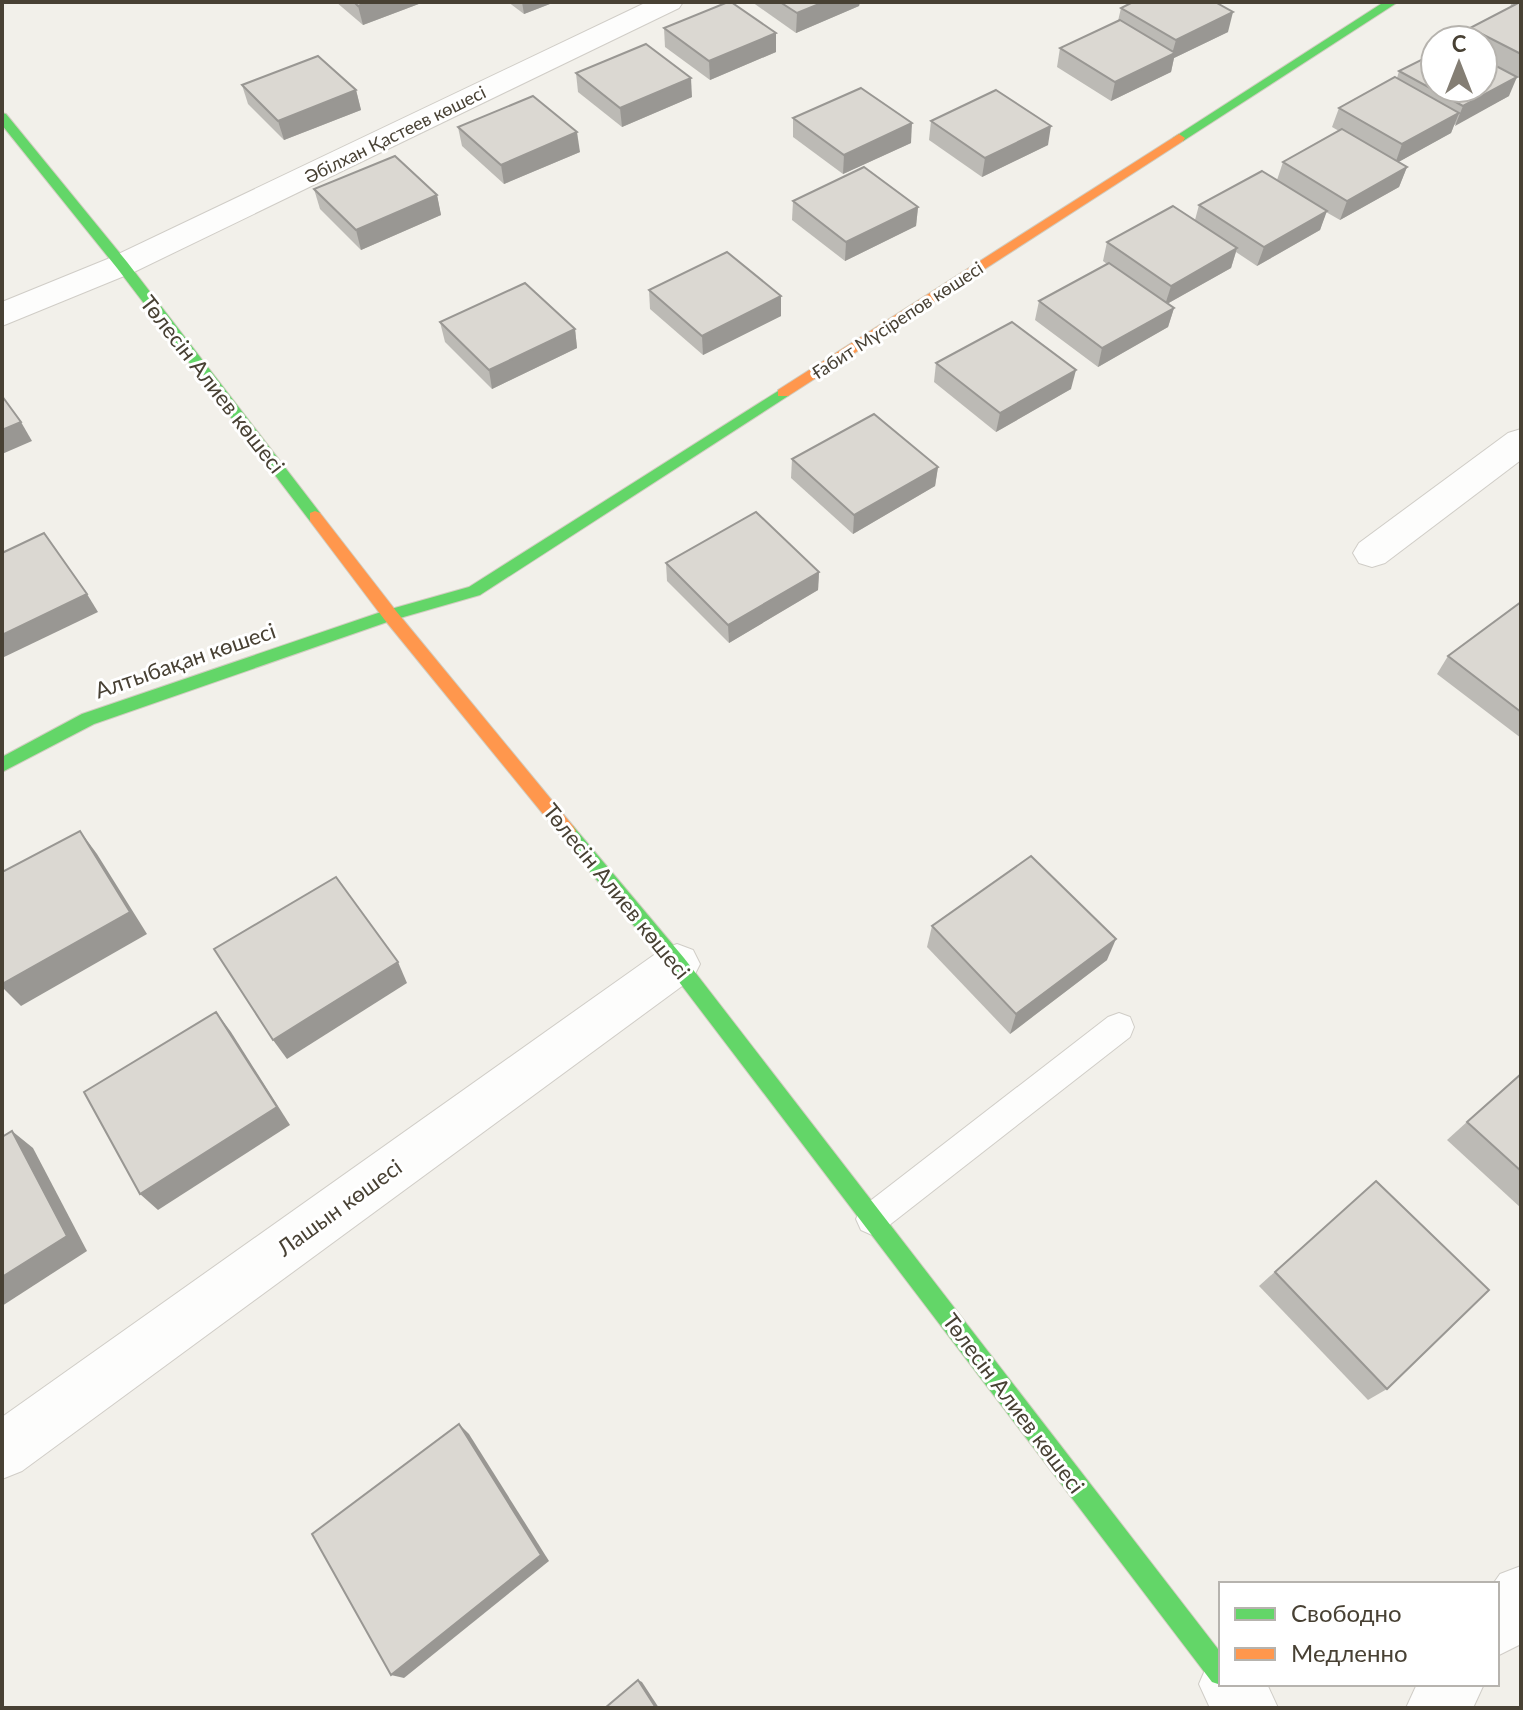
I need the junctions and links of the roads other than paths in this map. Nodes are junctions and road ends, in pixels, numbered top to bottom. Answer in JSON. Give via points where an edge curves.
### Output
{"nodes":[{"id":1,"x":669,"y":2,"type":"edge"},
{"id":2,"x":1392,"y":2,"type":"edge"},
{"id":3,"x":2,"y":117,"type":"edge"},
{"id":4,"x":122,"y":265,"type":"junction"},
{"id":5,"x":2,"y":315,"type":"edge"},
{"id":6,"x":1521,"y":442,"type":"edge"},
{"id":7,"x":1372,"y":553,"type":"dead end"},
{"id":8,"x":390,"y":615,"type":"junction"},
{"id":9,"x":2,"y":765,"type":"edge"},
{"id":10,"x":677,"y":964,"type":"junction"},
{"id":11,"x":1119,"y":1027,"type":"dead end"},
{"id":12,"x":872,"y":1219,"type":"junction"},
{"id":13,"x":2,"y":1451,"type":"edge"},
{"id":14,"x":1521,"y":1595,"type":"edge"},
{"id":15,"x":1499,"y":1624,"type":"edge"},
{"id":16,"x":1219,"y":1670,"type":"edge"},
{"id":17,"x":1231,"y":1686,"type":"edge"},
{"id":18,"x":1452,"y":1686,"type":"edge"},
{"id":19,"x":1248,"y":1708,"type":"edge"},
{"id":20,"x":1436,"y":1708,"type":"edge"}],
"edges":[{"from":1,"to":4,"type":"street","name":"Әбілхан Қастеев көшесi"},
{"from":2,"to":8,"type":"street","name":"Ғабит Мүсірепов көшесi","via":[[474,591]]},
{"from":3,"to":4,"type":"street","name":"Төлесін Алиев көшесі"},
{"from":4,"to":5,"type":"street","name":"Әбілхан Қастеев көшесi"},
{"from":4,"to":8,"type":"street","name":"Төлесін Алиев көшесі"},
{"from":6,"to":7,"type":"street"},
{"from":8,"to":9,"type":"street","name":"Алтыбақан көшесі","via":[[88,719]]},
{"from":8,"to":10,"type":"street","name":"Төлесін Алиев көшесі"},
{"from":10,"to":12,"type":"street","name":"Төлесін Алиев көшесі"},
{"from":10,"to":13,"type":"street","name":"Лашын көшесі"},
{"from":11,"to":12,"type":"lane"},
{"from":12,"to":16,"type":"street","name":"Төлесін Алиев көшесі"},
{"from":14,"to":15,"type":"street"},
{"from":17,"to":19,"type":"street"},
{"from":18,"to":20,"type":"street"}]}
